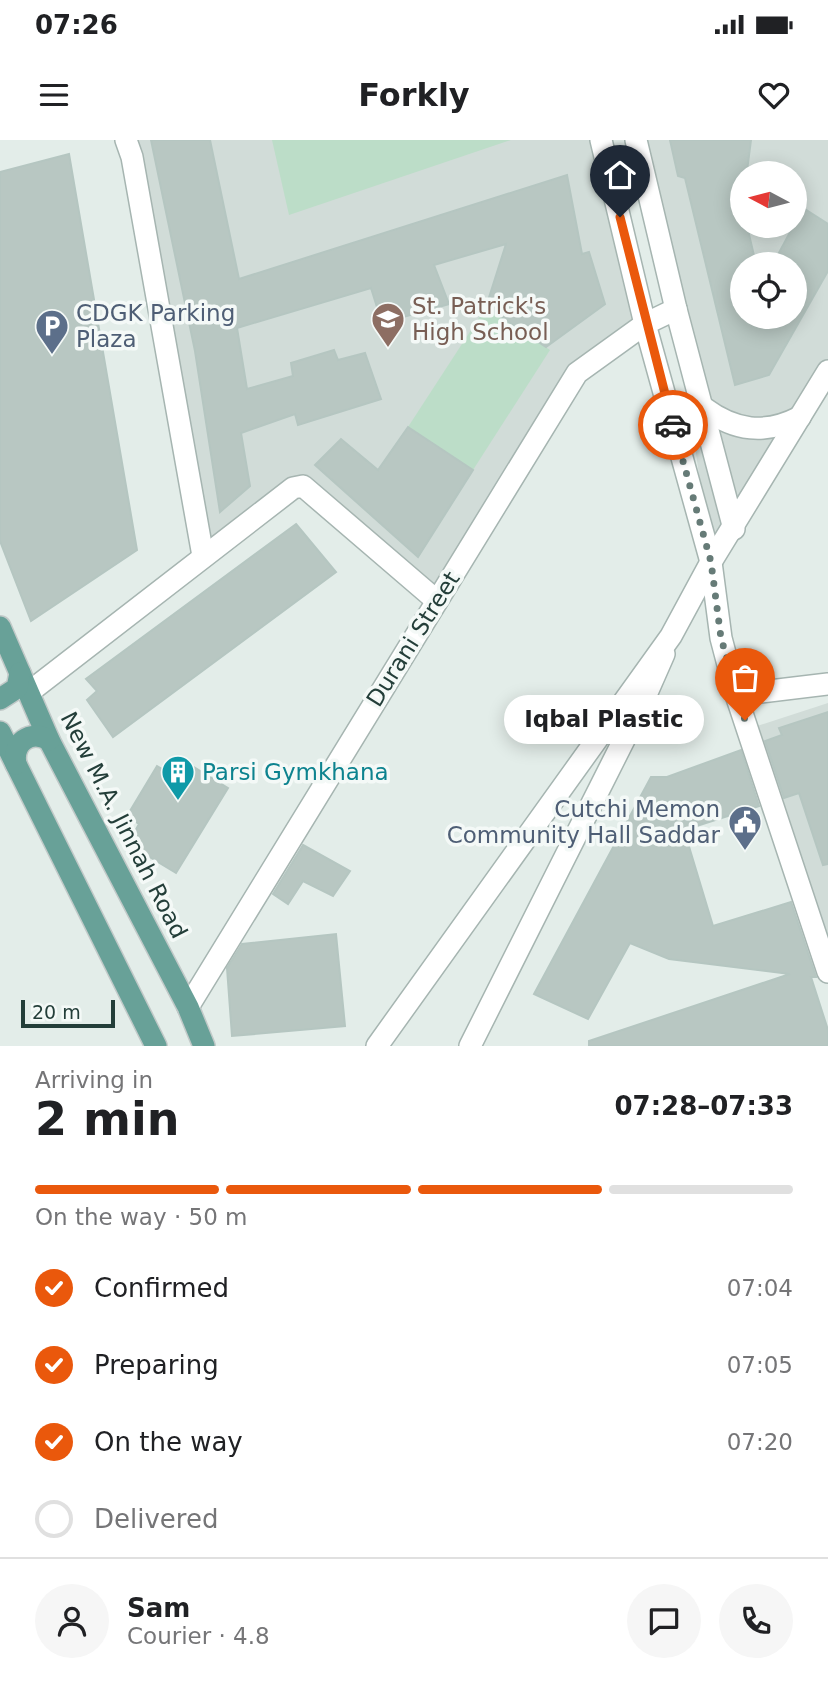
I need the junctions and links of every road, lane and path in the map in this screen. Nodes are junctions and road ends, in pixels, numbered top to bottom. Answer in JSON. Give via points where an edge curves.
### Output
{"nodes":[{"id":1,"x":126,"y":140,"type":"edge"},
{"id":2,"x":601,"y":140,"type":"edge"},
{"id":3,"x":636,"y":140,"type":"edge"},
{"id":4,"x":676,"y":309,"type":"junction"},
{"id":5,"x":645,"y":324,"type":"junction"},
{"id":6,"x":828,"y":371,"type":"edge"},
{"id":7,"x":704,"y":408,"type":"junction"},
{"id":8,"x":800,"y":417,"type":"junction"},
{"id":9,"x":734,"y":528,"type":"junction"},
{"id":10,"x":203,"y":556,"type":"junction"},
{"id":11,"x":711,"y":562,"type":"junction"},
{"id":12,"x":437,"y":601,"type":"junction"},
{"id":13,"x":0,"y":627,"type":"edge"},
{"id":14,"x":671,"y":636,"type":"junction"},
{"id":15,"x":24,"y":683,"type":"junction"},
{"id":16,"x":828,"y":684,"type":"edge"},
{"id":17,"x":736,"y":695,"type":"junction"},
{"id":18,"x":0,"y":699,"type":"edge"},
{"id":19,"x":0,"y":732,"type":"edge"},
{"id":20,"x":49,"y":740,"type":"junction"},
{"id":21,"x":16,"y":764,"type":"junction"},
{"id":22,"x":828,"y":972,"type":"edge"},
{"id":23,"x":188,"y":1007,"type":"junction"},
{"id":24,"x":156,"y":1046,"type":"edge"},
{"id":25,"x":204,"y":1046,"type":"edge"},
{"id":26,"x":377,"y":1046,"type":"edge"},
{"id":27,"x":470,"y":1046,"type":"edge"}],
"edges":[{"from":1,"to":10,"type":"street"},
{"from":2,"to":5,"type":"street"},
{"from":3,"to":4,"type":"street"},
{"from":4,"to":5,"type":"street","name":"Durani Street"},
{"from":4,"to":7,"type":"street"},
{"from":5,"to":11,"type":"street"},
{"from":5,"to":12,"type":"street","name":"Durani Street","via":[[577,373]]},
{"from":6,"to":8,"type":"street"},
{"from":7,"to":8,"type":"street","via":[[733,426],[751,429],[785,425]]},
{"from":7,"to":9,"type":"street"},
{"from":8,"to":9,"type":"street"},
{"from":9,"to":11,"type":"street"},
{"from":10,"to":12,"type":"street","via":[[280,495],[303,486]]},
{"from":10,"to":15,"type":"street"},
{"from":11,"to":14,"type":"street"},
{"from":11,"to":17,"type":"street","via":[[721,638]]},
{"from":12,"to":23,"type":"street","name":"Durani Street"},
{"from":13,"to":15,"type":"main road","name":"New M.A. Jinnah Road"},
{"from":14,"to":26,"type":"street"},
{"from":14,"to":27,"type":"street","via":[[642,705]]},
{"from":15,"to":18,"type":"main road"},
{"from":15,"to":20,"type":"main road","name":"New M.A. Jinnah Road"},
{"from":16,"to":17,"type":"street"},
{"from":17,"to":22,"type":"street"},
{"from":19,"to":21,"type":"main road"},
{"from":20,"to":21,"type":"main road","via":[[37,736],[23,739],[15,751]]},
{"from":20,"to":23,"type":"main road","name":"New M.A. Jinnah Road"},
{"from":21,"to":24,"type":"main road"},
{"from":23,"to":25,"type":"main road","name":"New M.A. Jinnah Road"}]}
